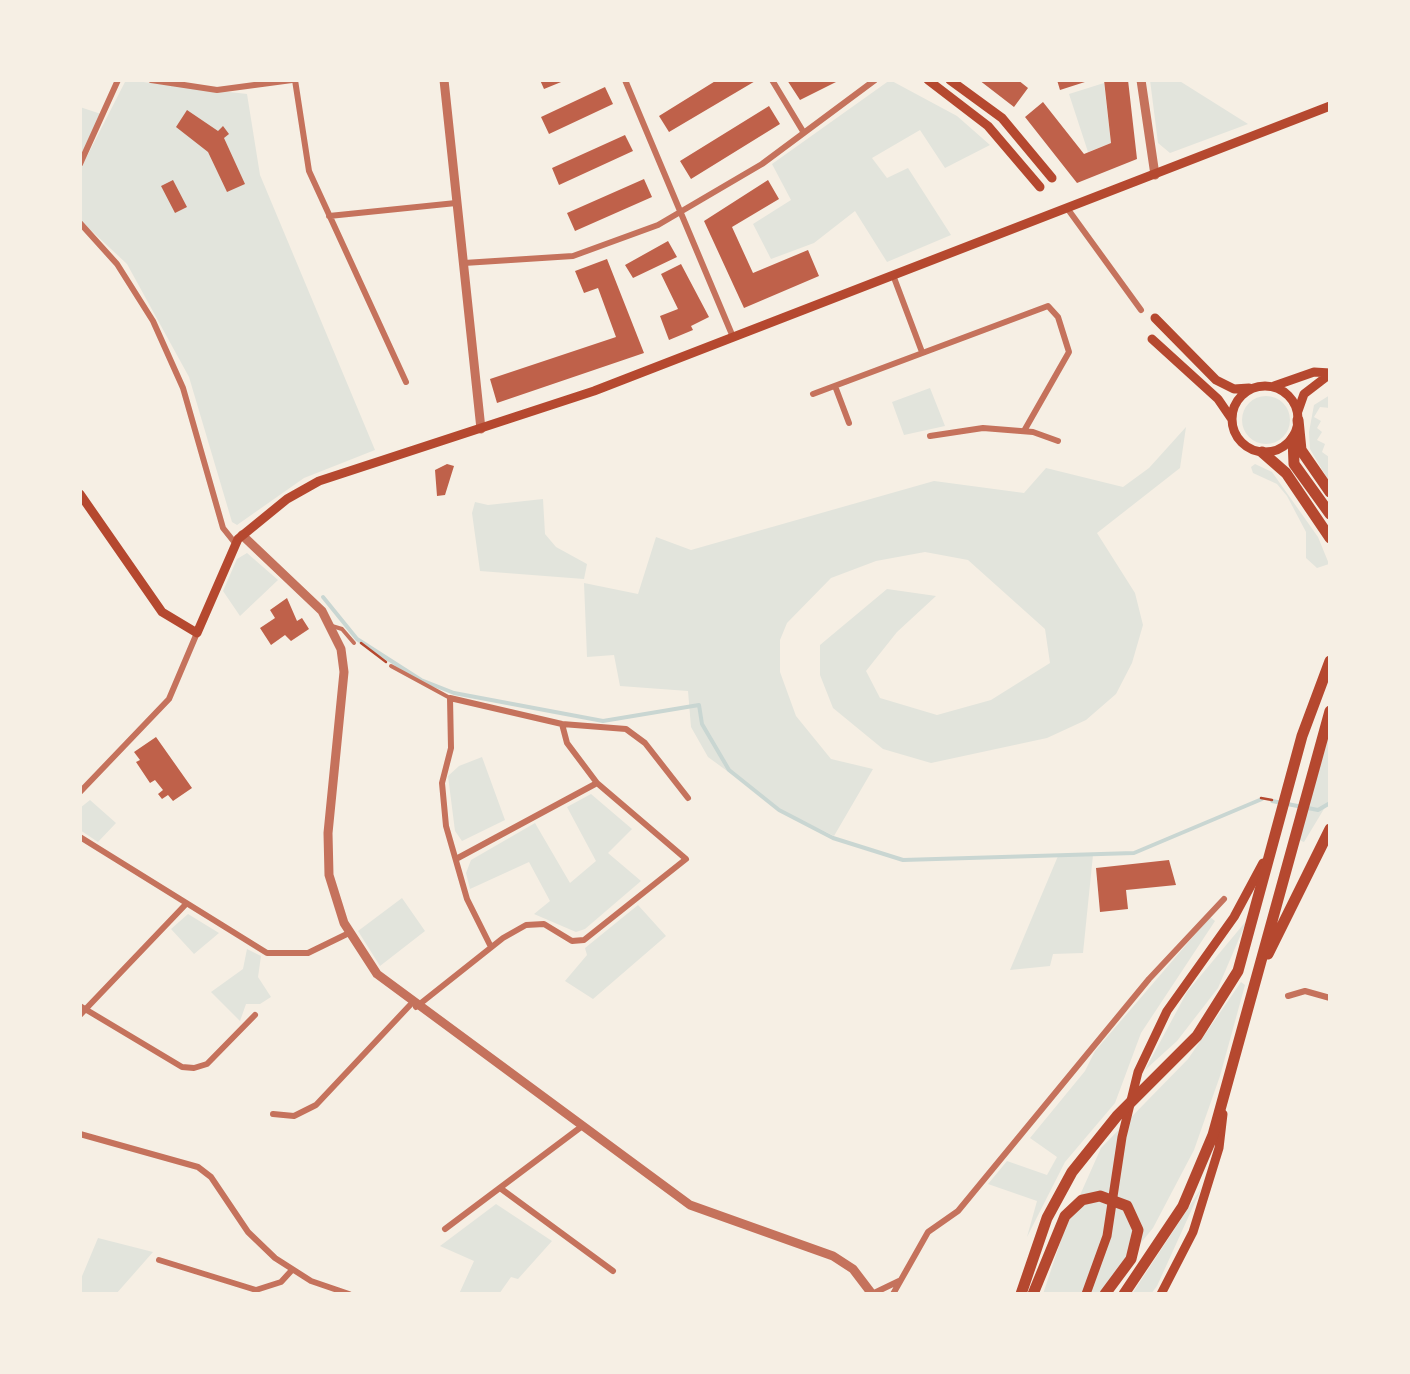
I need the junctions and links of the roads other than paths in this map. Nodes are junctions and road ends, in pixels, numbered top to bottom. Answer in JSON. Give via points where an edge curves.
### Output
{"nodes":[{"id":1,"x":118,"y":80,"type":"edge"},
{"id":2,"x":151,"y":80,"type":"edge"},
{"id":3,"x":294,"y":80,"type":"edge"},
{"id":4,"x":444,"y":80,"type":"edge"},
{"id":5,"x":625,"y":80,"type":"edge"},
{"id":6,"x":772,"y":80,"type":"edge"},
{"id":7,"x":876,"y":80,"type":"edge"},
{"id":8,"x":928,"y":80,"type":"edge"},
{"id":9,"x":950,"y":80,"type":"edge"},
{"id":10,"x":1141,"y":80,"type":"edge"},
{"id":11,"x":1330,"y":106,"type":"edge"},
{"id":12,"x":804,"y":133,"type":"junction"},
{"id":13,"x":80,"y":164,"type":"edge"},
{"id":14,"x":1155,"y":175,"type":"junction"},
{"id":15,"x":1052,"y":178,"type":"dead end"},
{"id":16,"x":1040,"y":186,"type":"dead end"},
{"id":17,"x":456,"y":203,"type":"junction"},
{"id":18,"x":1066,"y":208,"type":"junction"},
{"id":19,"x":681,"y":214,"type":"junction"},
{"id":20,"x":329,"y":216,"type":"junction"},
{"id":21,"x":80,"y":223,"type":"edge"},
{"id":22,"x":462,"y":263,"type":"junction"},
{"id":23,"x":893,"y":276,"type":"junction"},
{"id":24,"x":1141,"y":310,"type":"dead end"},
{"id":25,"x":1155,"y":318,"type":"dead end"},
{"id":26,"x":733,"y":337,"type":"junction"},
{"id":27,"x":1152,"y":339,"type":"dead end"},
{"id":28,"x":922,"y":352,"type":"junction"},
{"id":29,"x":1330,"y":374,"type":"edge"},
{"id":30,"x":406,"y":382,"type":"dead end"},
{"id":31,"x":835,"y":386,"type":"junction"},
{"id":32,"x":1274,"y":386,"type":"junction"},
{"id":33,"x":1252,"y":388,"type":"junction"},
{"id":34,"x":814,"y":394,"type":"dead end"},
{"id":35,"x":1298,"y":416,"type":"junction"},
{"id":36,"x":1232,"y":420,"type":"junction"},
{"id":37,"x":849,"y":423,"type":"dead end"},
{"id":38,"x":480,"y":430,"type":"junction"},
{"id":39,"x":1024,"y":431,"type":"junction"},
{"id":40,"x":930,"y":436,"type":"dead end"},
{"id":41,"x":1292,"y":438,"type":"junction"},
{"id":42,"x":1058,"y":440,"type":"dead end"},
{"id":43,"x":1262,"y":452,"type":"junction"},
{"id":44,"x":1330,"y":492,"type":"edge"},
{"id":45,"x":80,"y":494,"type":"edge"},
{"id":46,"x":1330,"y":514,"type":"edge"},
{"id":47,"x":1330,"y":538,"type":"edge"},
{"id":48,"x":238,"y":539,"type":"junction"},
{"id":49,"x":332,"y":626,"type":"junction"},
{"id":50,"x":197,"y":634,"type":"junction"},
{"id":51,"x":354,"y":644,"type":"road end"},
{"id":52,"x":1329,"y":661,"type":"edge"},
{"id":53,"x":391,"y":666,"type":"road end"},
{"id":54,"x":450,"y":698,"type":"junction"},
{"id":55,"x":1330,"y":711,"type":"edge"},
{"id":56,"x":562,"y":724,"type":"junction"},
{"id":57,"x":597,"y":783,"type":"junction"},
{"id":58,"x":80,"y":792,"type":"edge"},
{"id":59,"x":688,"y":798,"type":"dead end"},
{"id":60,"x":1330,"y":830,"type":"edge"},
{"id":61,"x":1276,"y":834,"type":"junction"},
{"id":62,"x":80,"y":837,"type":"edge"},
{"id":63,"x":456,"y":859,"type":"junction"},
{"id":64,"x":1224,"y":899,"type":"dead end"},
{"id":65,"x":186,"y":904,"type":"junction"},
{"id":66,"x":349,"y":933,"type":"junction"},
{"id":67,"x":491,"y":947,"type":"junction"},
{"id":68,"x":1256,"y":981,"type":"junction"},
{"id":69,"x":1288,"y":996,"type":"dead end"},
{"id":70,"x":1330,"y":998,"type":"edge"},
{"id":71,"x":414,"y":1005,"type":"junction"},
{"id":72,"x":82,"y":1010,"type":"edge"},
{"id":73,"x":255,"y":1015,"type":"dead end"},
{"id":74,"x":1225,"y":1097,"type":"junction"},
{"id":75,"x":274,"y":1114,"type":"dead end"},
{"id":76,"x":581,"y":1127,"type":"junction"},
{"id":77,"x":80,"y":1134,"type":"edge"},
{"id":78,"x":500,"y":1188,"type":"junction"},
{"id":79,"x":445,"y":1229,"type":"dead end"},
{"id":80,"x":160,"y":1260,"type":"dead end"},
{"id":81,"x":292,"y":1270,"type":"junction"},
{"id":82,"x":613,"y":1272,"type":"dead end"},
{"id":83,"x":900,"y":1281,"type":"junction"},
{"id":84,"x":349,"y":1294,"type":"edge"},
{"id":85,"x":872,"y":1294,"type":"edge"},
{"id":86,"x":894,"y":1294,"type":"edge"},
{"id":87,"x":1021,"y":1294,"type":"edge"},
{"id":88,"x":1033,"y":1294,"type":"edge"},
{"id":89,"x":1086,"y":1294,"type":"edge"},
{"id":90,"x":1106,"y":1294,"type":"edge"},
{"id":91,"x":1124,"y":1294,"type":"edge"},
{"id":92,"x":1160,"y":1294,"type":"edge"}],
"edges":[{"from":1,"to":13,"type":"street"},
{"from":2,"to":3,"type":"street","via":[[218,90]]},
{"from":3,"to":20,"type":"street","via":[[302,149]]},
{"from":4,"to":17,"type":"street"},
{"from":5,"to":19,"type":"street"},
{"from":6,"to":12,"type":"street"},
{"from":7,"to":12,"type":"street"},
{"from":8,"to":16,"type":"main road","via":[[988,126]]},
{"from":9,"to":15,"type":"main road","via":[[1002,118]]},
{"from":10,"to":14,"type":"street"},
{"from":11,"to":14,"type":"main road"},
{"from":12,"to":19,"type":"street"},
{"from":14,"to":18,"type":"main road"},
{"from":17,"to":20,"type":"street"},
{"from":17,"to":22,"type":"street"},
{"from":18,"to":23,"type":"main road"},
{"from":18,"to":24,"type":"street"},
{"from":19,"to":22,"type":"street","via":[[573,256]]},
{"from":19,"to":26,"type":"street"},
{"from":20,"to":30,"type":"street"},
{"from":21,"to":48,"type":"street","via":[[118,264],[153,321],[184,388],[223,528]]},
{"from":22,"to":38,"type":"street"},
{"from":23,"to":26,"type":"main road"},
{"from":23,"to":28,"type":"street"},
{"from":25,"to":33,"type":"main road","via":[[1216,380]]},
{"from":26,"to":38,"type":"main road"},
{"from":27,"to":36,"type":"main road","via":[[1218,398]]},
{"from":28,"to":31,"type":"street"},
{"from":28,"to":39,"type":"street","via":[[1038,307],[1052,309],[1069,352]]},
{"from":29,"to":32,"type":"main road","via":[[1314,372]]},
{"from":29,"to":35,"type":"main road","via":[[1304,394]]},
{"from":31,"to":34,"type":"street"},
{"from":31,"to":37,"type":"street"},
{"from":32,"to":33,"type":"main road"},
{"from":32,"to":35,"type":"main road","via":[[1287,394]]},
{"from":33,"to":36,"type":"main road","via":[[1237,401]]},
{"from":35,"to":41,"type":"main road"},
{"from":35,"to":44,"type":"highway","via":[[1300,450]]},
{"from":36,"to":43,"type":"main road","via":[[1241,442]]},
{"from":38,"to":48,"type":"main road","via":[[319,480]]},
{"from":39,"to":40,"type":"street","via":[[983,428]]},
{"from":39,"to":42,"type":"street"},
{"from":41,"to":43,"type":"main road"},
{"from":41,"to":46,"type":"highway","via":[[1294,464]]},
{"from":43,"to":47,"type":"highway","via":[[1286,473]]},
{"from":45,"to":50,"type":"main road","via":[[162,612]]},
{"from":48,"to":49,"type":"street","via":[[313,601]]},
{"from":48,"to":50,"type":"main road"},
{"from":49,"to":51,"type":"lane"},
{"from":49,"to":66,"type":"street","via":[[344,672],[328,862]]},
{"from":50,"to":58,"type":"street","via":[[169,698]]},
{"from":52,"to":61,"type":"highway"},
{"from":53,"to":54,"type":"lane"},
{"from":54,"to":56,"type":"street"},
{"from":54,"to":63,"type":"street","via":[[451,748],[442,784]]},
{"from":55,"to":68,"type":"highway"},
{"from":56,"to":57,"type":"street","via":[[567,743]]},
{"from":56,"to":59,"type":"street","via":[[626,729]]},
{"from":57,"to":63,"type":"street"},
{"from":57,"to":67,"type":"street","via":[[686,859],[584,940],[572,941],[538,923]]},
{"from":60,"to":68,"type":"highway"},
{"from":61,"to":87,"type":"highway","via":[[1238,971],[1197,1036],[1072,1172],[1047,1218]]},
{"from":61,"to":89,"type":"main road","via":[[1248,894],[1167,1012],[1138,1072],[1107,1236]]},
{"from":62,"to":65,"type":"street"},
{"from":63,"to":67,"type":"street","via":[[470,908]]},
{"from":64,"to":83,"type":"street","via":[[958,1211],[932,1227]]},
{"from":65,"to":66,"type":"street","via":[[267,953],[308,953]]},
{"from":65,"to":72,"type":"street"},
{"from":66,"to":71,"type":"street","via":[[377,974]]},
{"from":67,"to":71,"type":"street"},
{"from":68,"to":74,"type":"highway"},
{"from":69,"to":70,"type":"street","via":[[1306,991]]},
{"from":71,"to":75,"type":"street","via":[[316,1105],[294,1116]]},
{"from":71,"to":76,"type":"street"},
{"from":72,"to":73,"type":"street","via":[[194,1068],[207,1064]]},
{"from":74,"to":91,"type":"highway","via":[[1189,1192]]},
{"from":74,"to":92,"type":"main road","via":[[1219,1148],[1193,1232]]},
{"from":76,"to":78,"type":"street"},
{"from":76,"to":85,"type":"street","via":[[703,1212],[833,1256]]},
{"from":77,"to":81,"type":"street","via":[[198,1167],[248,1232]]},
{"from":78,"to":79,"type":"street"},
{"from":78,"to":82,"type":"street"},
{"from":80,"to":81,"type":"street","via":[[256,1290],[281,1282]]},
{"from":81,"to":84,"type":"street"},
{"from":83,"to":85,"type":"street"},
{"from":83,"to":86,"type":"street"},
{"from":88,"to":90,"type":"highway","via":[[1058,1225],[1077,1204],[1108,1196],[1132,1212],[1138,1230],[1136,1249]]}]}
